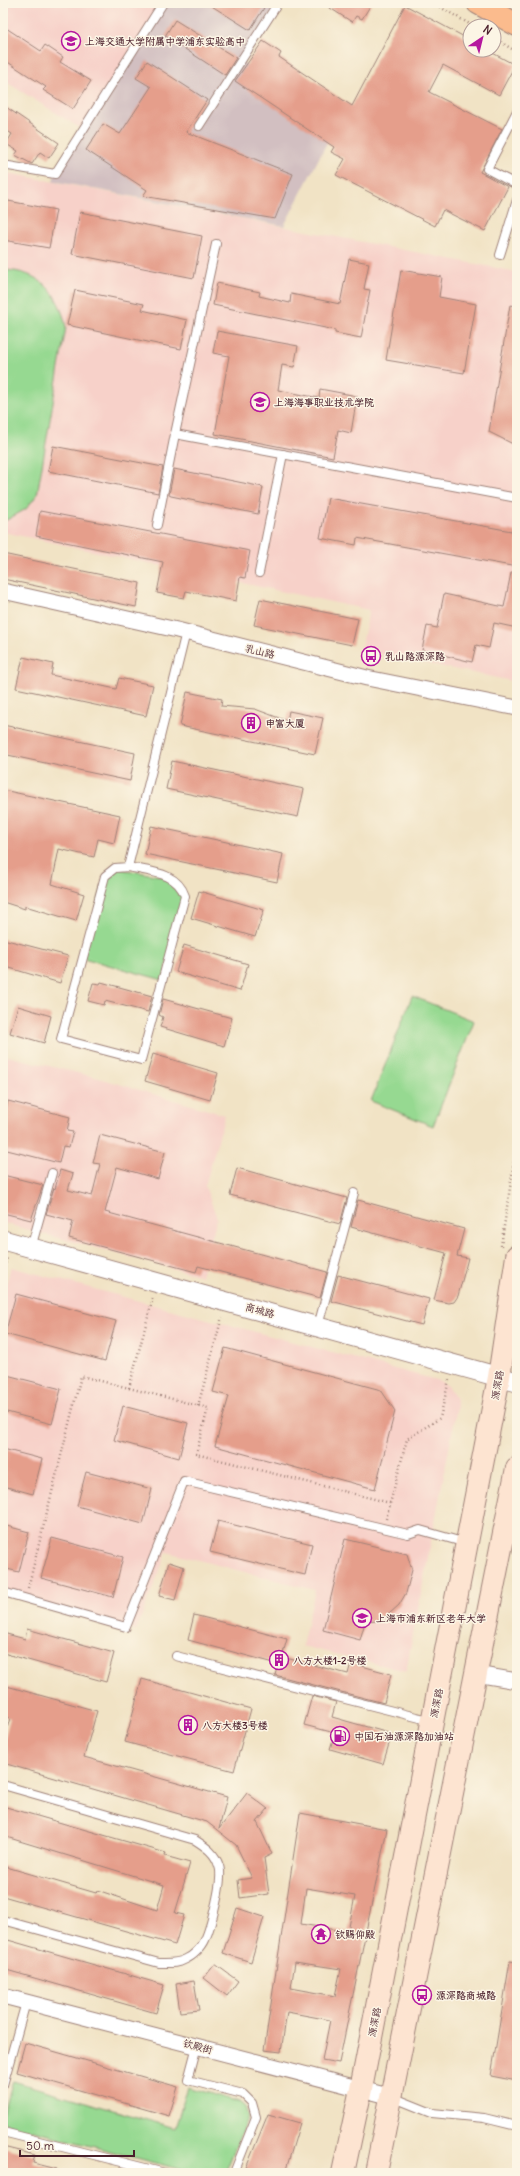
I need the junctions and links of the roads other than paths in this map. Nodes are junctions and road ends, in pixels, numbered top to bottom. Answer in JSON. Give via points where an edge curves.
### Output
{"nodes":[{"id":1,"x":163,"y":3,"type":"edge"},
{"id":2,"x":278,"y":3,"type":"edge"},
{"id":3,"x":478,"y":3,"type":"edge"},
{"id":4,"x":517,"y":24,"type":"edge"},
{"id":5,"x":517,"y":111,"type":"edge"},
{"id":6,"x":199,"y":126,"type":"dead end"},
{"id":7,"x":3,"y":165,"type":"edge"},
{"id":8,"x":517,"y":184,"type":"edge"},
{"id":9,"x":517,"y":200,"type":"edge"},
{"id":10,"x":216,"y":244,"type":"dead end"},
{"id":11,"x":500,"y":255,"type":"dead end"},
{"id":12,"x":175,"y":434,"type":"junction"},
{"id":13,"x":283,"y":454,"type":"junction"},
{"id":14,"x":517,"y":498,"type":"edge"},
{"id":15,"x":156,"y":525,"type":"dead end"},
{"id":16,"x":259,"y":573,"type":"dead end"},
{"id":17,"x":3,"y":592,"type":"edge"},
{"id":18,"x":186,"y":632,"type":"junction"},
{"id":19,"x":517,"y":708,"type":"edge"},
{"id":20,"x":128,"y":867,"type":"junction"},
{"id":21,"x":52,"y":1173,"type":"dead end"},
{"id":22,"x":354,"y":1192,"type":"dead end"},
{"id":23,"x":3,"y":1240,"type":"edge"},
{"id":24,"x":31,"y":1248,"type":"junction"},
{"id":25,"x":517,"y":1256,"type":"edge"},
{"id":26,"x":318,"y":1326,"type":"junction"},
{"id":27,"x":508,"y":1379,"type":"edge"},
{"id":28,"x":517,"y":1468,"type":"edge"},
{"id":29,"x":467,"y":1543,"type":"junction"},
{"id":30,"x":3,"y":1592,"type":"edge"},
{"id":31,"x":176,"y":1656,"type":"dead end"},
{"id":32,"x":476,"y":1674,"type":"junction"},
{"id":33,"x":517,"y":1681,"type":"edge"},
{"id":34,"x":432,"y":1721,"type":"junction"},
{"id":35,"x":3,"y":1785,"type":"edge"},
{"id":36,"x":3,"y":1920,"type":"edge"},
{"id":37,"x":3,"y":1996,"type":"edge"},
{"id":38,"x":26,"y":2002,"type":"junction"},
{"id":39,"x":197,"y":2046,"type":"junction"},
{"id":40,"x":3,"y":2085,"type":"edge"},
{"id":41,"x":361,"y":2089,"type":"junction"},
{"id":42,"x":392,"y":2097,"type":"junction"},
{"id":43,"x":517,"y":2126,"type":"edge"},
{"id":44,"x":3,"y":2132,"type":"edge"},
{"id":45,"x":165,"y":2173,"type":"edge"},
{"id":46,"x":234,"y":2173,"type":"edge"},
{"id":47,"x":343,"y":2173,"type":"edge"},
{"id":48,"x":376,"y":2173,"type":"edge"}],
"edges":[{"from":1,"to":7,"type":"lane","via":[[55,174]]},
{"from":2,"to":6,"type":"lane"},
{"from":3,"to":4,"type":"main road"},
{"from":5,"to":8,"type":"lane","via":[[487,169]]},
{"from":9,"to":11,"type":"lane"},
{"from":10,"to":12,"type":"lane"},
{"from":12,"to":13,"type":"lane"},
{"from":12,"to":15,"type":"lane"},
{"from":13,"to":14,"type":"lane"},
{"from":13,"to":16,"type":"lane"},
{"from":17,"to":18,"type":"street","name":"乳山路"},
{"from":18,"to":19,"type":"street","name":"乳山路","via":[[367,678]]},
{"from":18,"to":20,"type":"lane"},
{"from":20,"to":20,"type":"lane","via":[[115,868],[105,876],[61,1039],[141,1060],[185,896],[181,886],[172,878]]},
{"from":21,"to":24,"type":"lane"},
{"from":22,"to":26,"type":"lane"},
{"from":23,"to":24,"type":"street","name":"商城路"},
{"from":24,"to":26,"type":"street","name":"商城路"},
{"from":25,"to":27,"type":"main road","name":"源深路"},
{"from":26,"to":27,"type":"street","name":"商城路"},
{"from":27,"to":29,"type":"main road","name":"源深路"},
{"from":28,"to":32,"type":"main road"},
{"from":29,"to":30,"type":"lane","via":[[420,1530],[408,1534],[383,1529],[184,1481],[126,1627]]},
{"from":29,"to":34,"type":"main road","name":"源深路"},
{"from":31,"to":34,"type":"lane"},
{"from":32,"to":33,"type":"street"},
{"from":32,"to":42,"type":"main road"},
{"from":34,"to":41,"type":"main road","name":"源深路"},
{"from":35,"to":36,"type":"lane","via":[[195,1840],[215,1856],[222,1879],[205,1941],[186,1960],[173,1963],[159,1963]]},
{"from":37,"to":38,"type":"street","name":"钦殿街"},
{"from":38,"to":39,"type":"street","name":"钦殿街"},
{"from":38,"to":40,"type":"lane"},
{"from":39,"to":41,"type":"street","name":"钦殿街"},
{"from":39,"to":46,"type":"lane","via":[[188,2080],[243,2094],[252,2103],[256,2117]]},
{"from":41,"to":42,"type":"street","name":"钦殿街"},
{"from":41,"to":47,"type":"main road","name":"源深路"},
{"from":42,"to":43,"type":"lane","via":[[432,2113],[484,2118]]},
{"from":42,"to":48,"type":"main road"},
{"from":44,"to":45,"type":"lane"}]}
